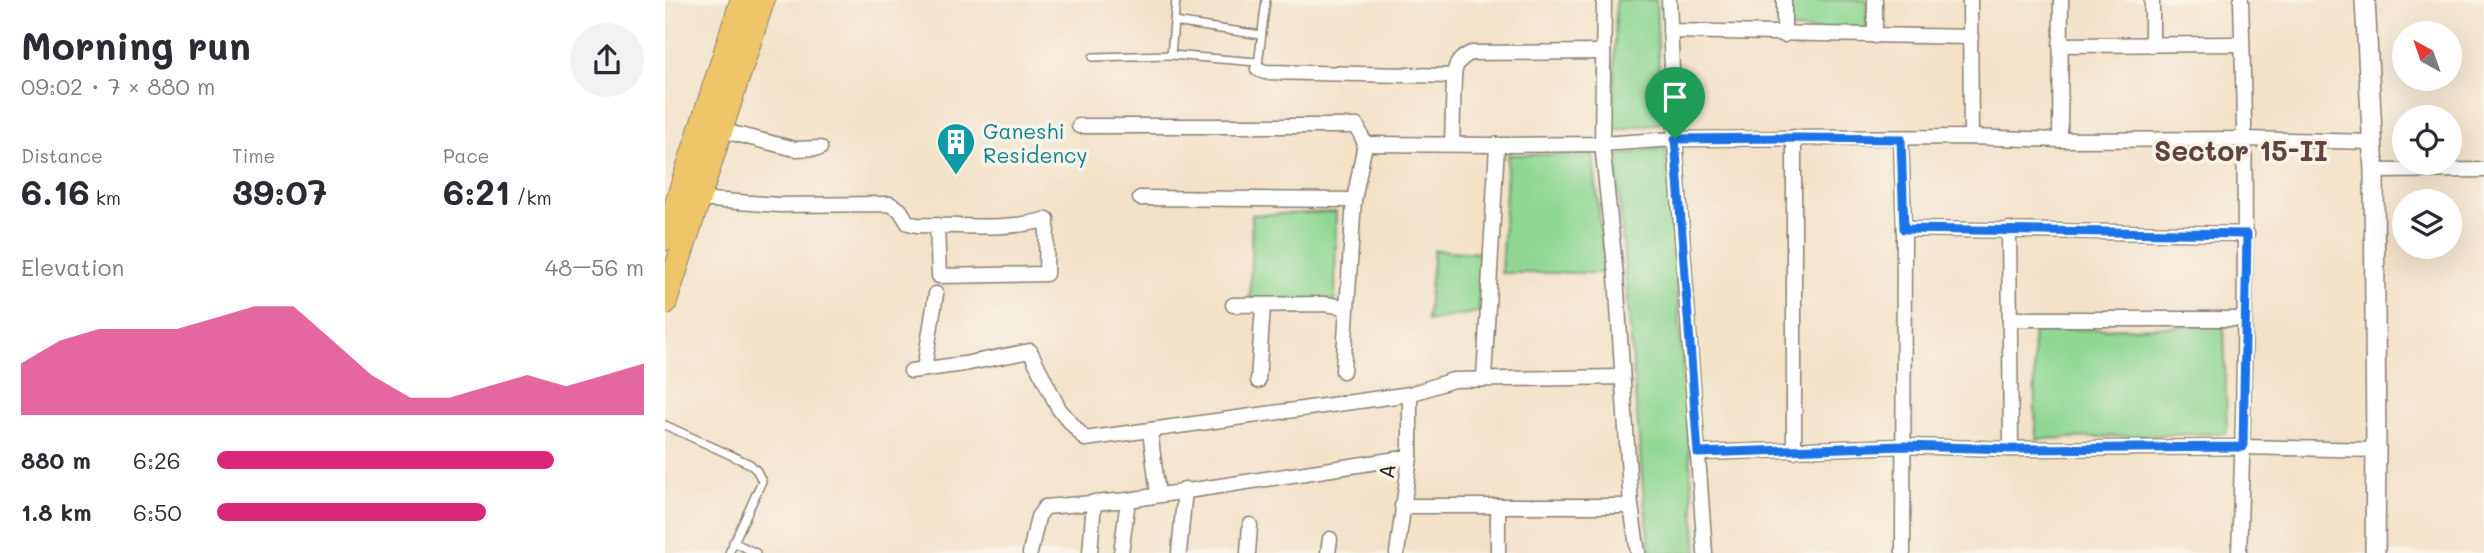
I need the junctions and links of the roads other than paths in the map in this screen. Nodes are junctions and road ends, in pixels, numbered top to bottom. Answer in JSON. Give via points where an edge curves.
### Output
{"nodes":[{"id":1,"x":741,"y":0,"type":"edge"},
{"id":2,"x":763,"y":0,"type":"edge"},
{"id":3,"x":1176,"y":0,"type":"edge"},
{"id":4,"x":1266,"y":0,"type":"edge"},
{"id":5,"x":1604,"y":0,"type":"edge"},
{"id":6,"x":1669,"y":0,"type":"edge"},
{"id":7,"x":1784,"y":0,"type":"edge"},
{"id":8,"x":1875,"y":0,"type":"edge"},
{"id":9,"x":1970,"y":0,"type":"edge"},
{"id":10,"x":2061,"y":0,"type":"edge"},
{"id":11,"x":2152,"y":0,"type":"edge"},
{"id":12,"x":2241,"y":0,"type":"edge"},
{"id":13,"x":2365,"y":0,"type":"edge"},
{"id":14,"x":1174,"y":22,"type":"junction"},
{"id":15,"x":1670,"y":31,"type":"junction"},
{"id":16,"x":1261,"y":35,"type":"junction"},
{"id":17,"x":1784,"y":35,"type":"junction"},
{"id":18,"x":1875,"y":36,"type":"junction"},
{"id":19,"x":1971,"y":37,"type":"junction"},
{"id":20,"x":2242,"y":44,"type":"junction"},
{"id":21,"x":2060,"y":45,"type":"junction"},
{"id":22,"x":2152,"y":45,"type":"junction"},
{"id":23,"x":1603,"y":52,"type":"junction"},
{"id":24,"x":1171,"y":55,"type":"junction"},
{"id":25,"x":1093,"y":57,"type":"dead end"},
{"id":26,"x":1258,"y":66,"type":"junction"},
{"id":27,"x":1454,"y":76,"type":"junction"},
{"id":28,"x":1079,"y":126,"type":"dead end"},
{"id":29,"x":720,"y":130,"type":"junction"},
{"id":30,"x":1971,"y":137,"type":"junction"},
{"id":31,"x":1794,"y":138,"type":"junction"},
{"id":32,"x":1675,"y":139,"type":"junction"},
{"id":33,"x":1901,"y":139,"type":"junction"},
{"id":34,"x":2245,"y":139,"type":"junction"},
{"id":35,"x":2060,"y":140,"type":"junction"},
{"id":36,"x":2372,"y":142,"type":"junction"},
{"id":37,"x":1365,"y":144,"type":"junction"},
{"id":38,"x":1452,"y":144,"type":"junction"},
{"id":39,"x":1602,"y":144,"type":"junction"},
{"id":40,"x":1497,"y":145,"type":"junction"},
{"id":41,"x":820,"y":148,"type":"dead end"},
{"id":42,"x":2484,"y":170,"type":"edge"},
{"id":43,"x":2374,"y":172,"type":"junction"},
{"id":44,"x":681,"y":192,"type":"edge"},
{"id":45,"x":1140,"y":198,"type":"dead end"},
{"id":46,"x":1354,"y":200,"type":"junction"},
{"id":47,"x":937,"y":225,"type":"junction"},
{"id":48,"x":1904,"y":229,"type":"junction"},
{"id":49,"x":2009,"y":229,"type":"junction"},
{"id":50,"x":2247,"y":234,"type":"junction"},
{"id":51,"x":665,"y":239,"type":"edge"},
{"id":52,"x":671,"y":263,"type":"edge"},
{"id":53,"x":939,"y":276,"type":"junction"},
{"id":54,"x":936,"y":294,"type":"joint"},
{"id":55,"x":665,"y":303,"type":"edge"},
{"id":56,"x":1233,"y":304,"type":"dead end"},
{"id":57,"x":1263,"y":305,"type":"junction"},
{"id":58,"x":1346,"y":307,"type":"junction"},
{"id":59,"x":2010,"y":319,"type":"junction"},
{"id":60,"x":2244,"y":319,"type":"junction"},
{"id":61,"x":1343,"y":371,"type":"dead end"},
{"id":62,"x":1483,"y":377,"type":"junction"},
{"id":63,"x":1621,"y":377,"type":"junction"},
{"id":64,"x":1258,"y":381,"type":"dead end"},
{"id":65,"x":1410,"y":394,"type":"junction"},
{"id":66,"x":665,"y":425,"type":"edge"},
{"id":67,"x":1150,"y":431,"type":"junction"},
{"id":68,"x":1903,"y":446,"type":"junction"},
{"id":69,"x":2243,"y":447,"type":"junction"},
{"id":70,"x":2011,"y":449,"type":"junction"},
{"id":71,"x":2377,"y":450,"type":"junction"},
{"id":72,"x":1794,"y":451,"type":"junction"},
{"id":73,"x":1698,"y":453,"type":"junction"},
{"id":74,"x":1409,"y":457,"type":"junction"},
{"id":75,"x":1185,"y":489,"type":"junction"},
{"id":76,"x":1158,"y":494,"type":"junction"},
{"id":77,"x":1128,"y":500,"type":"junction"},
{"id":78,"x":1094,"y":502,"type":"junction"},
{"id":79,"x":1402,"y":506,"type":"junction"},
{"id":80,"x":1498,"y":506,"type":"junction"},
{"id":81,"x":1631,"y":506,"type":"junction"},
{"id":82,"x":1250,"y":525,"type":"dead end"},
{"id":83,"x":733,"y":542,"type":"junction"},
{"id":84,"x":729,"y":553,"type":"edge"},
{"id":85,"x":757,"y":553,"type":"edge"},
{"id":86,"x":1030,"y":553,"type":"edge"},
{"id":87,"x":1090,"y":553,"type":"edge"},
{"id":88,"x":1121,"y":553,"type":"edge"},
{"id":89,"x":1179,"y":553,"type":"edge"},
{"id":90,"x":1248,"y":553,"type":"edge"},
{"id":91,"x":1397,"y":553,"type":"edge"},
{"id":92,"x":1498,"y":553,"type":"edge"},
{"id":93,"x":1638,"y":553,"type":"edge"},
{"id":94,"x":1705,"y":553,"type":"edge"},
{"id":95,"x":1903,"y":553,"type":"edge"},
{"id":96,"x":2239,"y":553,"type":"edge"},
{"id":97,"x":2375,"y":553,"type":"edge"}],
"edges":[{"from":1,"to":44,"type":"main road"},
{"from":2,"to":29,"type":"main road"},
{"from":3,"to":14,"type":"lane"},
{"from":4,"to":16,"type":"lane"},
{"from":5,"to":23,"type":"street"},
{"from":6,"to":15,"type":"street"},
{"from":7,"to":17,"type":"street"},
{"from":8,"to":18,"type":"street"},
{"from":9,"to":19,"type":"street"},
{"from":10,"to":21,"type":"street"},
{"from":11,"to":22,"type":"street"},
{"from":12,"to":20,"type":"street"},
{"from":13,"to":36,"type":"street"},
{"from":14,"to":16,"type":"lane"},
{"from":14,"to":24,"type":"lane"},
{"from":15,"to":17,"type":"street"},
{"from":15,"to":32,"type":"street"},
{"from":16,"to":26,"type":"lane"},
{"from":17,"to":18,"type":"street"},
{"from":18,"to":19,"type":"street"},
{"from":19,"to":30,"type":"street"},
{"from":20,"to":22,"type":"street"},
{"from":20,"to":34,"type":"street"},
{"from":21,"to":22,"type":"street"},
{"from":21,"to":35,"type":"street"},
{"from":23,"to":27,"type":"street","via":[[1471,53],[1462,57]]},
{"from":23,"to":39,"type":"street"},
{"from":24,"to":25,"type":"lane"},
{"from":24,"to":26,"type":"lane"},
{"from":26,"to":27,"type":"street","via":[[1265,72]]},
{"from":27,"to":38,"type":"street"},
{"from":28,"to":37,"type":"street","via":[[1357,126]]},
{"from":29,"to":41,"type":"street","via":[[795,149]]},
{"from":29,"to":44,"type":"main road"},
{"from":30,"to":33,"type":"street"},
{"from":30,"to":35,"type":"street"},
{"from":31,"to":32,"type":"street"},
{"from":31,"to":33,"type":"street"},
{"from":31,"to":72,"type":"street"},
{"from":32,"to":39,"type":"street"},
{"from":32,"to":73,"type":"street"},
{"from":33,"to":48,"type":"street"},
{"from":34,"to":35,"type":"street"},
{"from":34,"to":36,"type":"street"},
{"from":34,"to":50,"type":"street"},
{"from":36,"to":43,"type":"street"},
{"from":37,"to":38,"type":"street"},
{"from":37,"to":46,"type":"street"},
{"from":38,"to":40,"type":"street"},
{"from":39,"to":40,"type":"street"},
{"from":39,"to":63,"type":"street"},
{"from":40,"to":62,"type":"street"},
{"from":42,"to":43,"type":"street"},
{"from":43,"to":71,"type":"street"},
{"from":44,"to":47,"type":"street","via":[[779,205],[890,204],[911,225]]},
{"from":44,"to":51,"type":"main road"},
{"from":44,"to":52,"type":"main road"},
{"from":45,"to":46,"type":"street"},
{"from":46,"to":58,"type":"street"},
{"from":47,"to":53,"type":"street"},
{"from":47,"to":53,"type":"street","via":[[997,226],[1047,219],[1046,274]]},
{"from":48,"to":49,"type":"street"},
{"from":48,"to":68,"type":"street"},
{"from":49,"to":50,"type":"street"},
{"from":49,"to":59,"type":"street"},
{"from":50,"to":60,"type":"street"},
{"from":52,"to":55,"type":"main road"},
{"from":53,"to":54,"type":"lane"},
{"from":54,"to":67,"type":"street","via":[[917,370],[1030,351],[1059,409],[1085,439]]},
{"from":56,"to":57,"type":"street"},
{"from":57,"to":58,"type":"street"},
{"from":57,"to":64,"type":"street"},
{"from":58,"to":61,"type":"street"},
{"from":59,"to":60,"type":"street"},
{"from":59,"to":70,"type":"street"},
{"from":60,"to":69,"type":"street"},
{"from":62,"to":63,"type":"street"},
{"from":62,"to":65,"type":"street","via":[[1438,383]]},
{"from":63,"to":81,"type":"street"},
{"from":65,"to":67,"type":"street"},
{"from":65,"to":74,"type":"street","name":"A"},
{"from":66,"to":83,"type":"lane","via":[[757,471],[762,481]]},
{"from":67,"to":76,"type":"street"},
{"from":68,"to":70,"type":"street"},
{"from":68,"to":72,"type":"street"},
{"from":68,"to":95,"type":"street"},
{"from":69,"to":70,"type":"street"},
{"from":69,"to":71,"type":"street"},
{"from":69,"to":96,"type":"street"},
{"from":71,"to":97,"type":"street"},
{"from":72,"to":73,"type":"street"},
{"from":73,"to":94,"type":"street"},
{"from":74,"to":75,"type":"street"},
{"from":74,"to":79,"type":"street","name":"A"},
{"from":75,"to":76,"type":"street"},
{"from":75,"to":89,"type":"street"},
{"from":76,"to":77,"type":"street"},
{"from":77,"to":78,"type":"street"},
{"from":77,"to":88,"type":"street"},
{"from":78,"to":86,"type":"street","via":[[1045,507],[1038,516]]},
{"from":78,"to":87,"type":"street"},
{"from":79,"to":80,"type":"street"},
{"from":79,"to":91,"type":"street","name":"A"},
{"from":80,"to":81,"type":"street"},
{"from":80,"to":92,"type":"street"},
{"from":81,"to":93,"type":"street"},
{"from":82,"to":90,"type":"street"},
{"from":83,"to":84,"type":"lane"},
{"from":83,"to":85,"type":"lane"}]}
